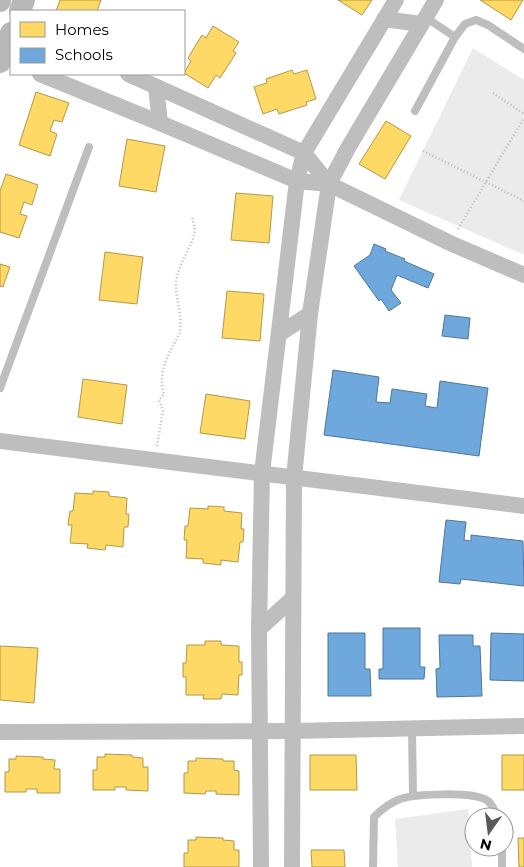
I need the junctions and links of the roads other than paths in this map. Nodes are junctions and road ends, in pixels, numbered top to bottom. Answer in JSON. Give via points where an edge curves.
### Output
{"nodes":[{"id":1,"x":396,"y":0,"type":"edge"},
{"id":2,"x":436,"y":0,"type":"edge"},
{"id":3,"x":384,"y":19,"type":"junction"},
{"id":4,"x":423,"y":21,"type":"junction"},
{"id":5,"x":10,"y":37,"type":"edge"},
{"id":6,"x":455,"y":37,"type":"junction"},
{"id":7,"x":524,"y":49,"type":"edge"},
{"id":8,"x":4,"y":61,"type":"edge"},
{"id":9,"x":42,"y":75,"type":"edge"},
{"id":10,"x":130,"y":75,"type":"edge"},
{"id":11,"x":156,"y":87,"type":"junction"},
{"id":12,"x":415,"y":111,"type":"dead end"},
{"id":13,"x":160,"y":123,"type":"junction"},
{"id":14,"x":89,"y":147,"type":"dead end"},
{"id":15,"x":304,"y":153,"type":"junction"},
{"id":16,"x":297,"y":181,"type":"junction"},
{"id":17,"x":329,"y":184,"type":"junction"},
{"id":18,"x":524,"y":275,"type":"edge"},
{"id":19,"x":310,"y":314,"type":"junction"},
{"id":20,"x":279,"y":334,"type":"junction"},
{"id":21,"x":0,"y":388,"type":"edge"},
{"id":22,"x":0,"y":441,"type":"edge"},
{"id":23,"x":262,"y":474,"type":"junction"},
{"id":24,"x":294,"y":478,"type":"junction"},
{"id":25,"x":524,"y":506,"type":"edge"},
{"id":26,"x":292,"y":599,"type":"junction"},
{"id":27,"x":259,"y":629,"type":"junction"},
{"id":28,"x":524,"y":726,"type":"edge"},
{"id":29,"x":412,"y":729,"type":"junction"},
{"id":30,"x":261,"y":731,"type":"junction"},
{"id":31,"x":293,"y":731,"type":"junction"},
{"id":32,"x":0,"y":732,"type":"edge"},
{"id":33,"x":413,"y":796,"type":"junction"},
{"id":34,"x":492,"y":807,"type":"edge"},
{"id":35,"x":262,"y":867,"type":"edge"},
{"id":36,"x":292,"y":867,"type":"edge"},
{"id":37,"x":374,"y":867,"type":"edge"}],
"edges":[{"from":1,"to":3,"type":"street"},
{"from":2,"to":4,"type":"street"},
{"from":3,"to":4,"type":"street"},
{"from":3,"to":15,"type":"street"},
{"from":4,"to":6,"type":"lane"},
{"from":4,"to":17,"type":"street"},
{"from":5,"to":8,"type":"main road"},
{"from":6,"to":7,"type":"lane","via":[[465,24],[476,20]]},
{"from":6,"to":12,"type":"lane"},
{"from":9,"to":13,"type":"street"},
{"from":10,"to":11,"type":"street"},
{"from":11,"to":13,"type":"street"},
{"from":11,"to":15,"type":"street"},
{"from":13,"to":16,"type":"street"},
{"from":14,"to":21,"type":"lane"},
{"from":15,"to":16,"type":"street"},
{"from":15,"to":17,"type":"street"},
{"from":16,"to":17,"type":"street"},
{"from":16,"to":20,"type":"street"},
{"from":17,"to":18,"type":"street"},
{"from":17,"to":19,"type":"street"},
{"from":19,"to":20,"type":"street"},
{"from":19,"to":24,"type":"street"},
{"from":20,"to":23,"type":"street"},
{"from":22,"to":23,"type":"street"},
{"from":23,"to":24,"type":"street"},
{"from":23,"to":27,"type":"street"},
{"from":24,"to":25,"type":"street"},
{"from":24,"to":26,"type":"street"},
{"from":26,"to":27,"type":"street"},
{"from":26,"to":31,"type":"street"},
{"from":27,"to":30,"type":"street"},
{"from":28,"to":29,"type":"street"},
{"from":29,"to":31,"type":"street"},
{"from":29,"to":33,"type":"lane"},
{"from":30,"to":31,"type":"street"},
{"from":30,"to":32,"type":"street"},
{"from":30,"to":35,"type":"street"},
{"from":31,"to":36,"type":"street"},
{"from":33,"to":34,"type":"lane","via":[[473,796],[488,801]]},
{"from":33,"to":37,"type":"lane","via":[[386,806],[374,817]]}]}
